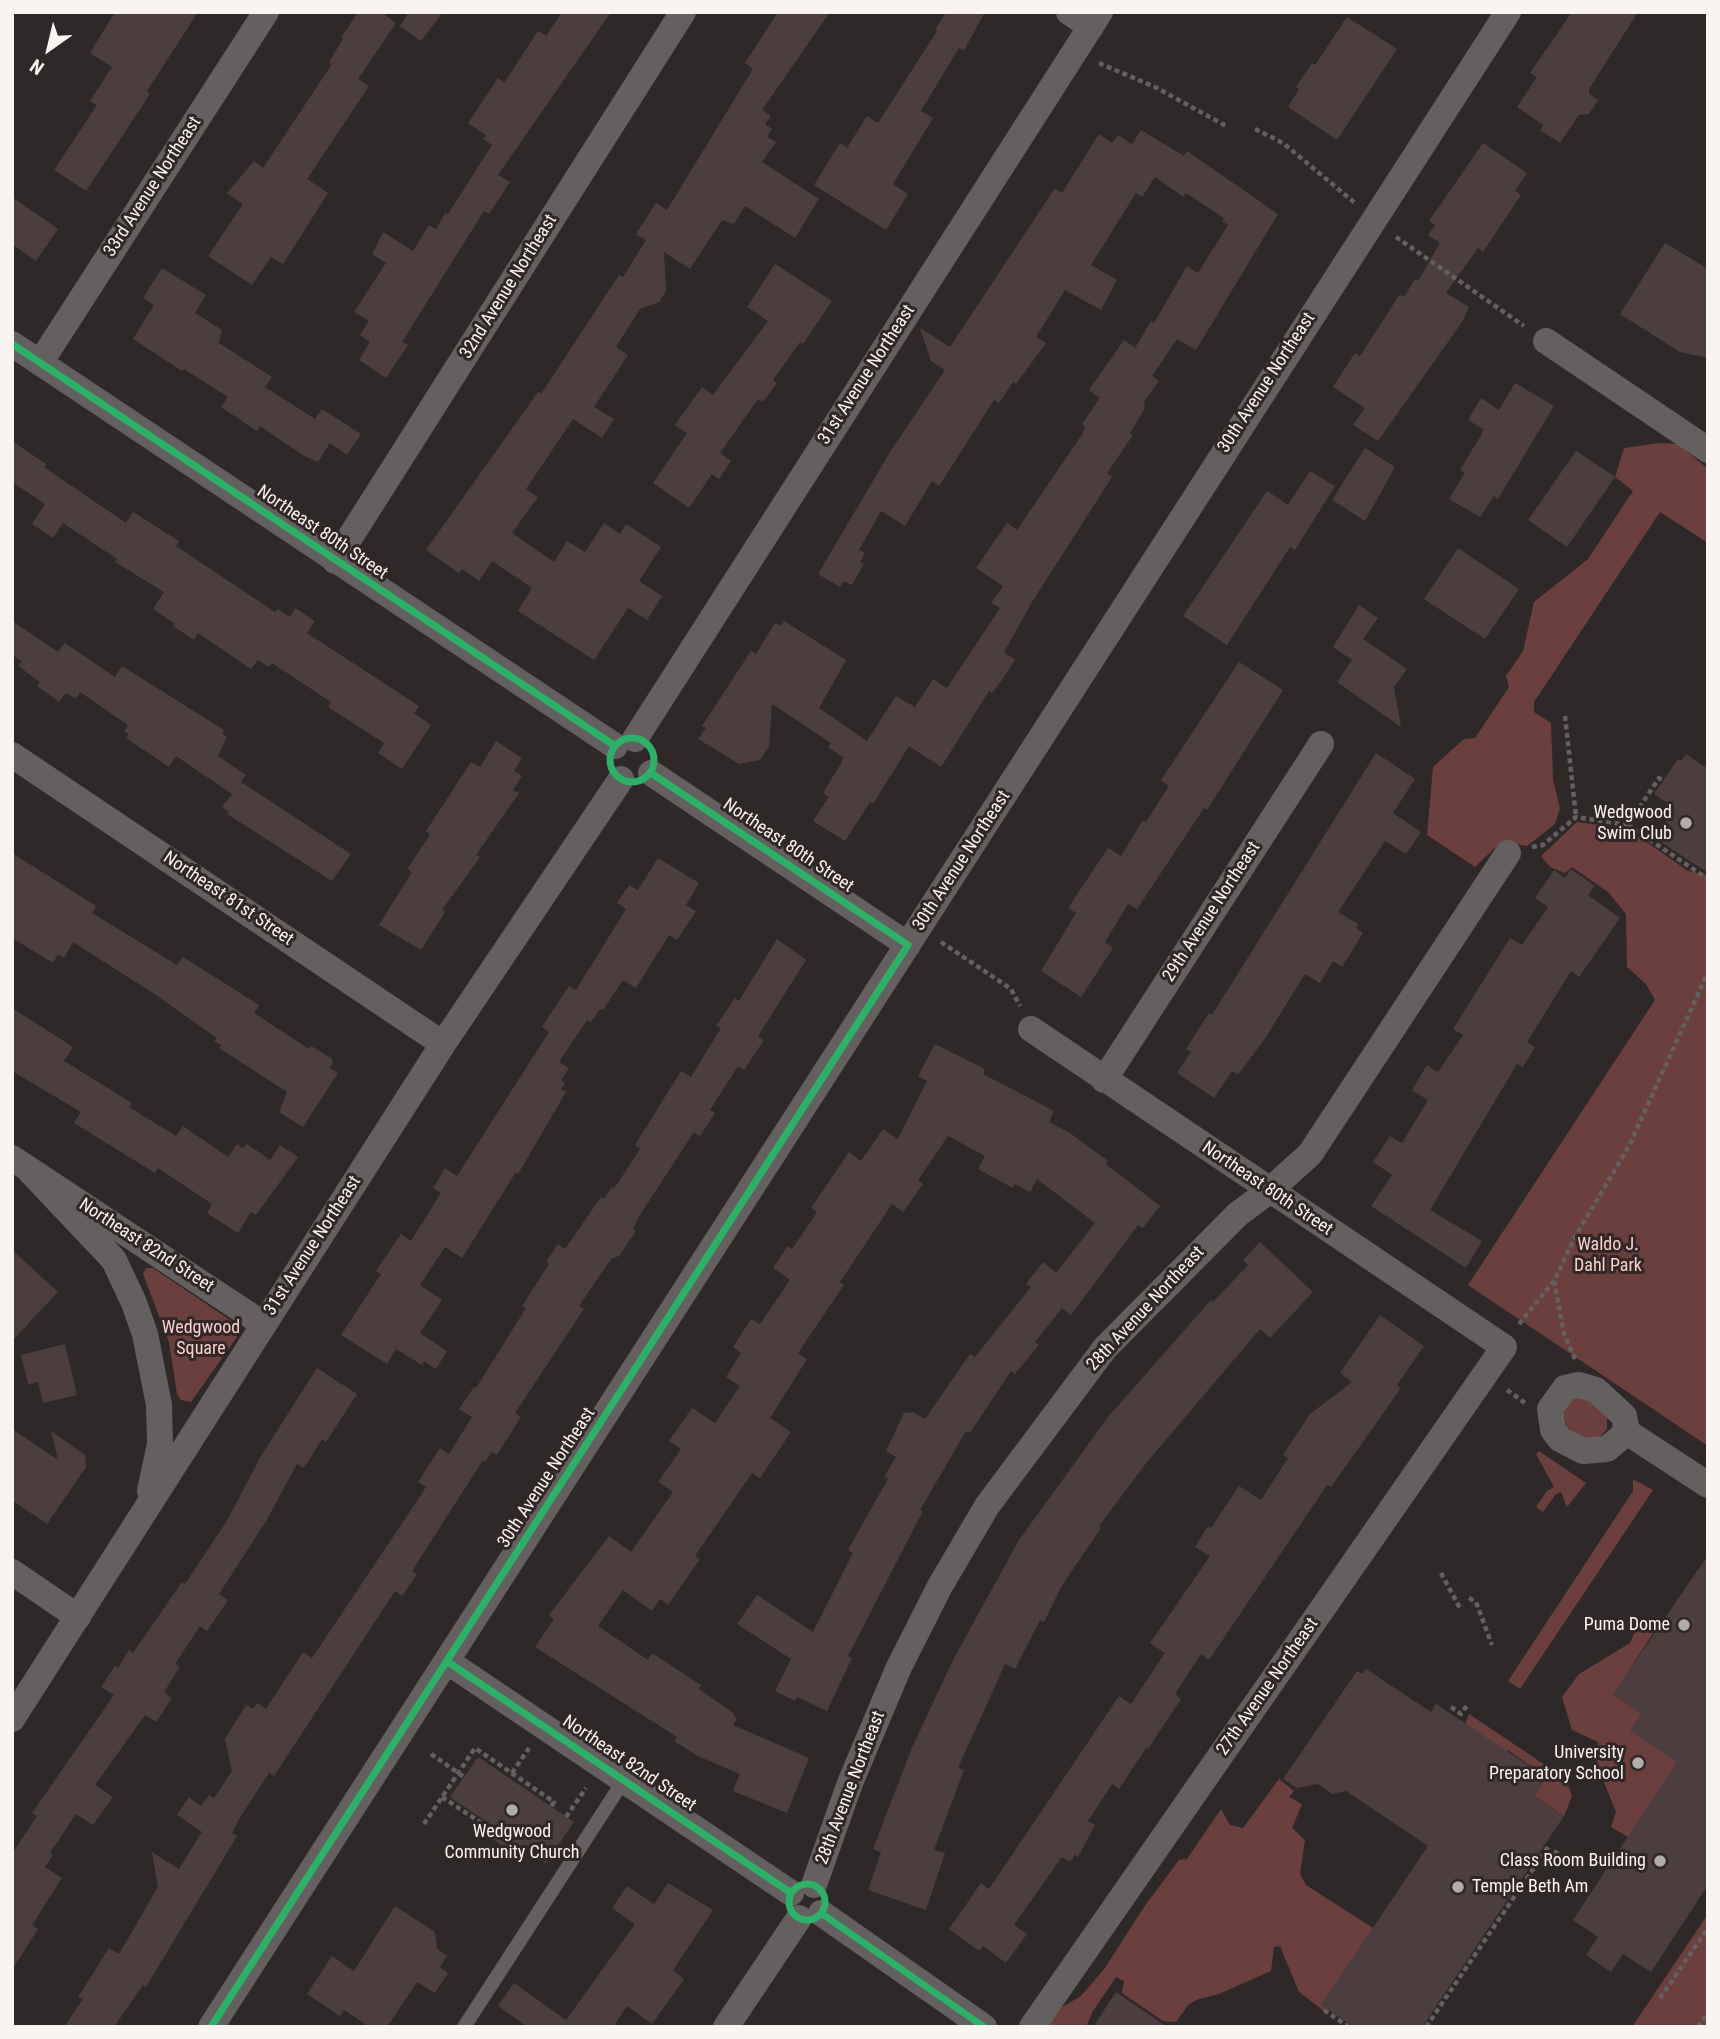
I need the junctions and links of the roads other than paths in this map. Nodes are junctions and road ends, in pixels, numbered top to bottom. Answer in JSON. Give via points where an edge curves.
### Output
{"nodes":[{"id":1,"x":266,"y":12,"type":"edge"},
{"id":2,"x":683,"y":12,"type":"edge"},
{"id":3,"x":1508,"y":12,"type":"edge"},
{"id":4,"x":1087,"y":17,"type":"edge"},
{"id":5,"x":1536,"y":334,"type":"road end"},
{"id":6,"x":12,"y":344,"type":"edge"},
{"id":7,"x":40,"y":363,"type":"junction"},
{"id":8,"x":1708,"y":450,"type":"edge"},
{"id":9,"x":335,"y":561,"type":"junction"},
{"id":10,"x":625,"y":742,"type":"junction"},
{"id":11,"x":1321,"y":744,"type":"dead end"},
{"id":12,"x":12,"y":755,"type":"edge"},
{"id":13,"x":651,"y":773,"type":"junction"},
{"id":14,"x":621,"y":779,"type":"junction"},
{"id":15,"x":1515,"y":850,"type":"road end"},
{"id":16,"x":908,"y":945,"type":"junction"},
{"id":17,"x":1027,"y":1021,"type":"road end"},
{"id":18,"x":443,"y":1044,"type":"junction"},
{"id":19,"x":1104,"y":1080,"type":"junction"},
{"id":20,"x":20,"y":1164,"type":"edge"},
{"id":21,"x":1269,"y":1191,"type":"junction"},
{"id":22,"x":263,"y":1324,"type":"junction"},
{"id":23,"x":1504,"y":1347,"type":"joint"},
{"id":24,"x":1627,"y":1432,"type":"dead end"},
{"id":25,"x":1708,"y":1485,"type":"edge"},
{"id":26,"x":145,"y":1511,"type":"junction"},
{"id":27,"x":12,"y":1572,"type":"edge"},
{"id":28,"x":78,"y":1617,"type":"junction"},
{"id":29,"x":448,"y":1662,"type":"junction"},
{"id":30,"x":12,"y":1719,"type":"edge"},
{"id":31,"x":624,"y":1780,"type":"junction"},
{"id":32,"x":806,"y":1902,"type":"junction"},
{"id":33,"x":211,"y":2027,"type":"edge"},
{"id":34,"x":464,"y":2027,"type":"edge"},
{"id":35,"x":726,"y":2027,"type":"edge"},
{"id":36,"x":984,"y":2027,"type":"edge"},
{"id":37,"x":1032,"y":2027,"type":"edge"}],
"edges":[{"from":1,"to":7,"type":"street","name":"33rd Avenue Northeast"},
{"from":2,"to":9,"type":"street","name":"32nd Avenue Northeast"},
{"from":3,"to":16,"type":"street","name":"30th Avenue Northeast"},
{"from":4,"to":10,"type":"street","name":"31st Avenue Northeast"},
{"from":5,"to":8,"type":"street"},
{"from":6,"to":7,"type":"street","name":"Northeast 80th Street"},
{"from":7,"to":9,"type":"street","name":"Northeast 80th Street"},
{"from":9,"to":10,"type":"street","name":"Northeast 80th Street"},
{"from":10,"to":13,"type":"street","via":[[649,745],[655,759]]},
{"from":10,"to":14,"type":"street","via":[[611,766]]},
{"from":11,"to":19,"type":"street","name":"29th Avenue Northeast"},
{"from":12,"to":18,"type":"street","name":"Northeast 81st Street"},
{"from":13,"to":14,"type":"street","via":[[638,782]]},
{"from":13,"to":16,"type":"street","name":"Northeast 80th Street"},
{"from":14,"to":18,"type":"street","name":"31st Avenue Northeast"},
{"from":15,"to":21,"type":"street","name":"28th Avenue Northeast","via":[[1310,1154]]},
{"from":16,"to":29,"type":"street","name":"30th Avenue Northeast"},
{"from":17,"to":19,"type":"street","name":"Northeast 80th Street"},
{"from":18,"to":22,"type":"street","name":"31st Avenue Northeast"},
{"from":19,"to":21,"type":"street","name":"Northeast 80th Street"},
{"from":20,"to":22,"type":"street","name":"Northeast 82nd Street"},
{"from":20,"to":26,"type":"street","name":"Northeast 82nd Street","via":[[114,1260],[145,1334],[161,1424]]},
{"from":21,"to":23,"type":"street","name":"Northeast 80th Street"},
{"from":21,"to":32,"type":"street","name":"28th Avenue Northeast","via":[[1238,1214],[1105,1348],[987,1506],[899,1667],[849,1783]]},
{"from":22,"to":26,"type":"street","name":"31st Avenue Northeast"},
{"from":23,"to":37,"type":"street","name":"27th Avenue Northeast"},
{"from":24,"to":25,"type":"street"},
{"from":26,"to":28,"type":"street","name":"31st Avenue Northeast"},
{"from":27,"to":28,"type":"street"},
{"from":28,"to":30,"type":"street","name":"31st Avenue Northeast"},
{"from":29,"to":31,"type":"street","name":"Northeast 82nd Street"},
{"from":29,"to":33,"type":"street","name":"30th Avenue Northeast"},
{"from":31,"to":32,"type":"street","name":"Northeast 82nd Street"},
{"from":31,"to":34,"type":"lane"},
{"from":32,"to":35,"type":"street","name":"28th Avenue Northeast"},
{"from":32,"to":36,"type":"street","name":"Northeast 82nd Street"}]}
